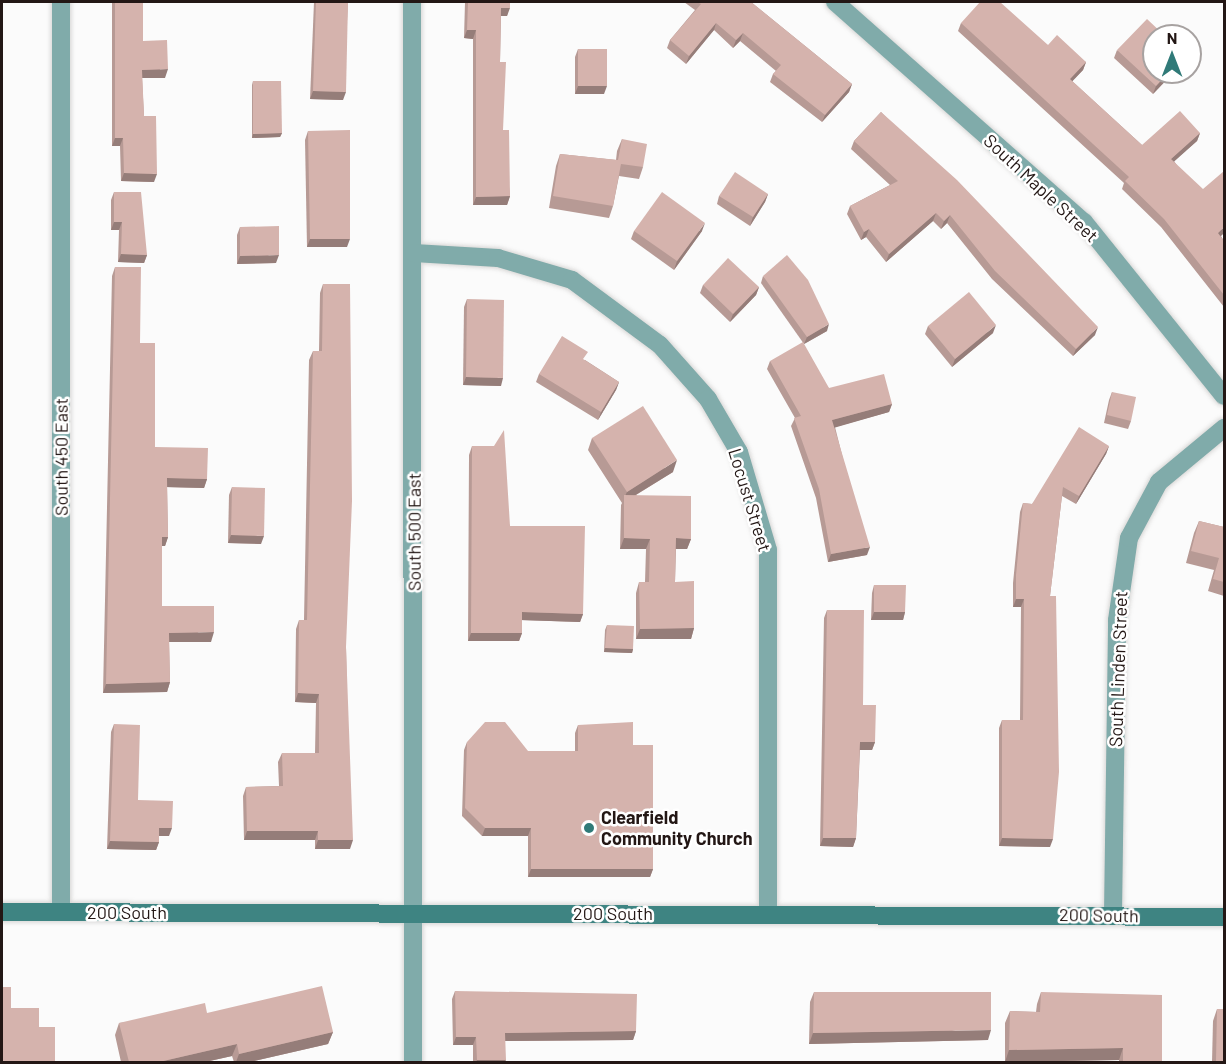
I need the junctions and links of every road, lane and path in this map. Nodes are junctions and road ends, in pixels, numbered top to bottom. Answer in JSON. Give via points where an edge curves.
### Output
{"nodes":[{"id":1,"x":62,"y":2,"type":"edge"},
{"id":2,"x":411,"y":2,"type":"edge"},
{"id":3,"x":835,"y":2,"type":"edge"},
{"id":4,"x":414,"y":253,"type":"junction"},
{"id":5,"x":1224,"y":396,"type":"edge"},
{"id":6,"x":1224,"y":428,"type":"edge"},
{"id":7,"x":2,"y":912,"type":"edge"},
{"id":8,"x":62,"y":912,"type":"junction"},
{"id":9,"x":415,"y":913,"type":"junction"},
{"id":10,"x":768,"y":914,"type":"junction"},
{"id":11,"x":1113,"y":914,"type":"junction"},
{"id":12,"x":1224,"y":917,"type":"edge"},
{"id":13,"x":413,"y":1062,"type":"edge"}],
"edges":[{"from":1,"to":8,"type":"street","name":"South 450 East"},
{"from":2,"to":4,"type":"street","name":"South 500 East"},
{"from":3,"to":5,"type":"street","name":"South Maple Street","via":[[1084,222]]},
{"from":4,"to":9,"type":"street","name":"South 500 East"},
{"from":4,"to":10,"type":"street","name":"Locust Street","via":[[498,258],[572,280],[660,345],[708,399],[740,452],[768,550]]},
{"from":6,"to":11,"type":"street","name":"South Linden Street","via":[[1159,482],[1129,538],[1117,620]]},
{"from":7,"to":8,"type":"street","name":"200 South"},
{"from":8,"to":9,"type":"street","name":"200 South"},
{"from":9,"to":10,"type":"street","name":"200 South"},
{"from":9,"to":13,"type":"street","name":"South 500 East"},
{"from":10,"to":11,"type":"street","name":"200 South"},
{"from":11,"to":12,"type":"street","name":"200 South"}]}
